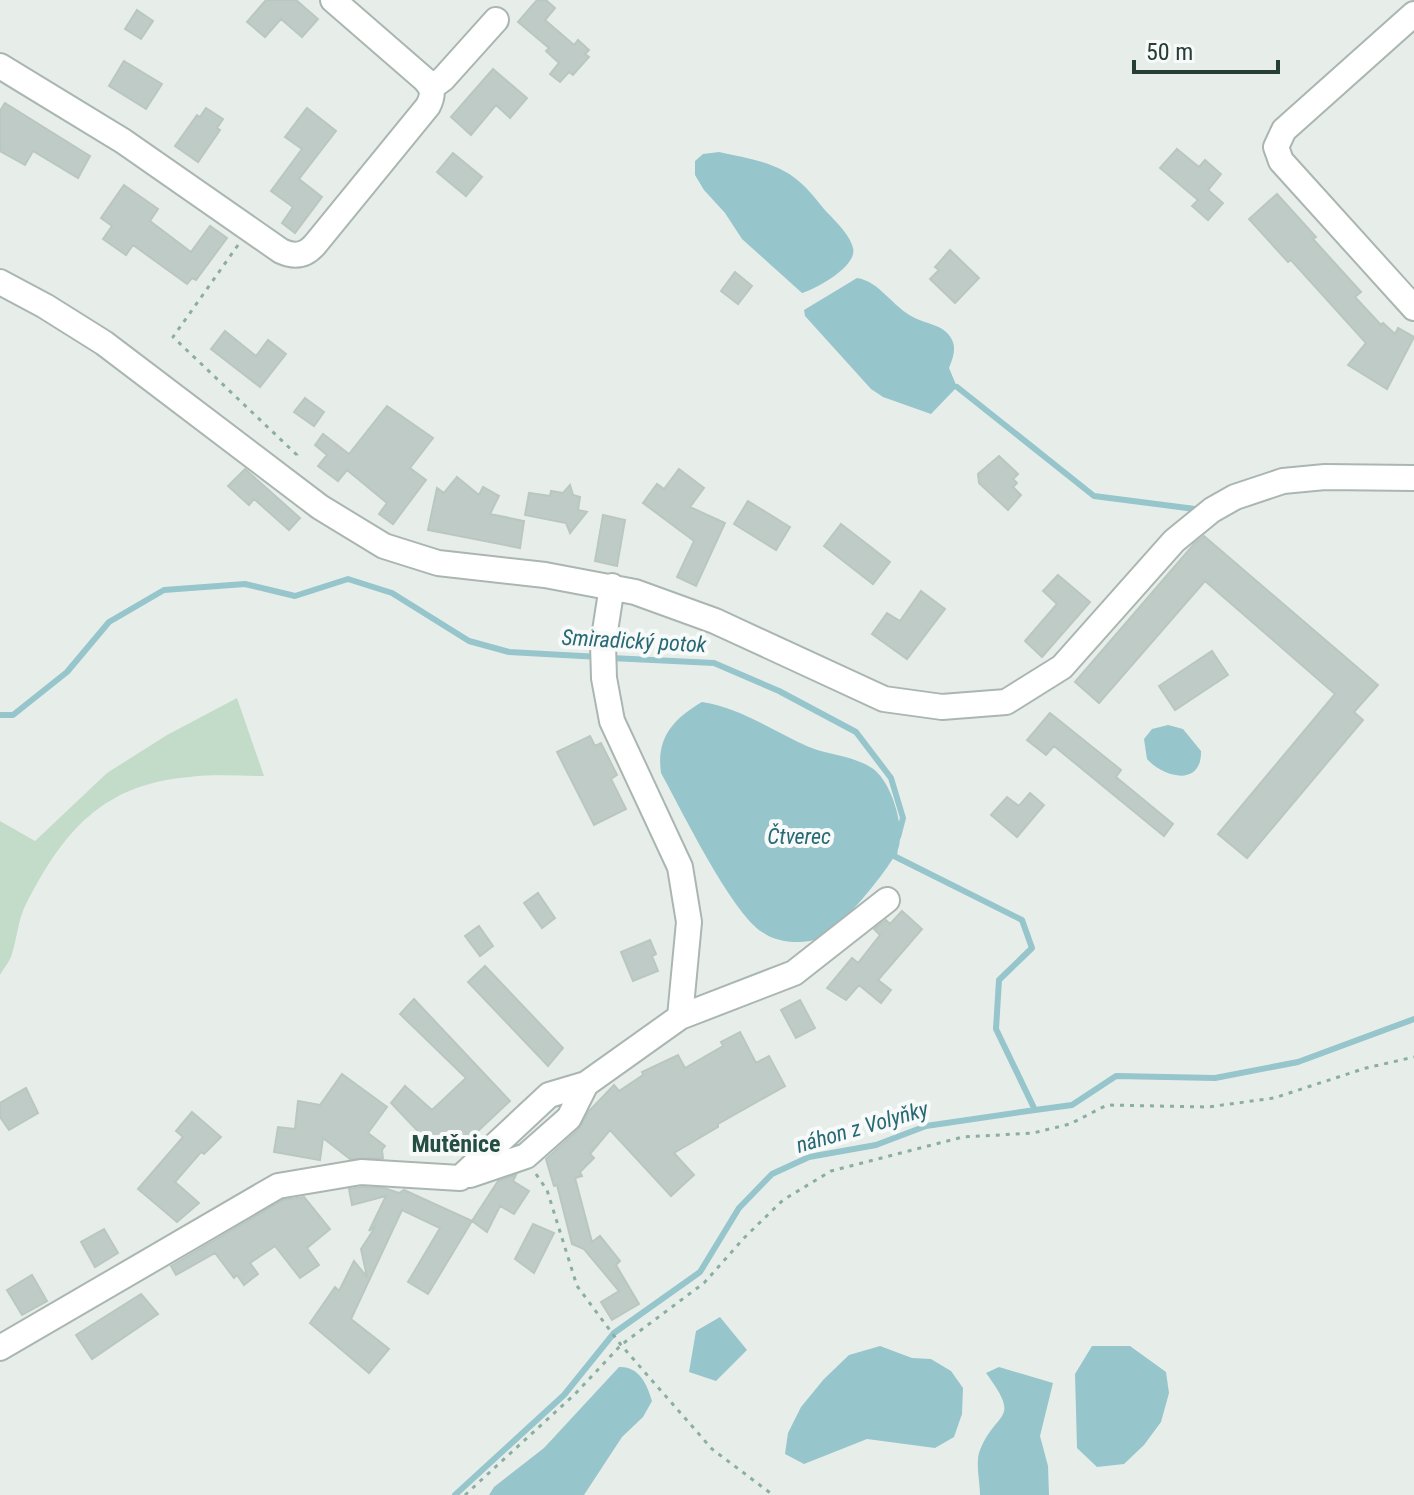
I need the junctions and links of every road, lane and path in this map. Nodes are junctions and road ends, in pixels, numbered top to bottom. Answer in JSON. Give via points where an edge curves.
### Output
{"nodes":[{"id":1,"x":333,"y":0,"type":"edge"},
{"id":2,"x":1414,"y":14,"type":"edge"},
{"id":3,"x":496,"y":20,"type":"dead end"},
{"id":4,"x":0,"y":66,"type":"edge"},
{"id":5,"x":432,"y":87,"type":"junction"},
{"id":6,"x":249,"y":229,"type":"junction"},
{"id":7,"x":0,"y":282,"type":"edge"},
{"id":8,"x":1414,"y":308,"type":"edge"},
{"id":9,"x":298,"y":465,"type":"dead end"},
{"id":10,"x":1414,"y":478,"type":"edge"},
{"id":11,"x":612,"y":586,"type":"junction"},
{"id":12,"x":887,"y":900,"type":"dead end"},
{"id":13,"x":680,"y":1017,"type":"junction"},
{"id":14,"x":1414,"y":1057,"type":"edge"},
{"id":15,"x":586,"y":1084,"type":"junction"},
{"id":16,"x":526,"y":1156,"type":"junction"},
{"id":17,"x":460,"y":1178,"type":"junction"},
{"id":18,"x":621,"y":1345,"type":"junction"},
{"id":19,"x":0,"y":1348,"type":"edge"},
{"id":20,"x":465,"y":1495,"type":"edge"},
{"id":21,"x":773,"y":1495,"type":"edge"}],
"edges":[{"from":1,"to":5,"type":"street"},
{"from":2,"to":8,"type":"street","via":[[1284,130],[1276,147],[1281,161]]},
{"from":3,"to":5,"type":"street"},
{"from":4,"to":6,"type":"street","via":[[123,141]]},
{"from":5,"to":6,"type":"street","via":[[428,106],[310,251],[289,255]]},
{"from":6,"to":9,"type":"path","via":[[173,337],[297,455]]},
{"from":7,"to":11,"type":"street","via":[[104,343],[320,507],[384,546],[438,563]]},
{"from":10,"to":11,"type":"street","via":[[1311,478],[1235,497],[1174,541],[1062,667],[1006,702],[942,707],[884,699],[674,604]]},
{"from":11,"to":13,"type":"street","via":[[603,644],[612,721],[680,867],[689,922]]},
{"from":12,"to":13,"type":"street","via":[[794,973]]},
{"from":13,"to":15,"type":"street"},
{"from":14,"to":18,"type":"path","via":[[1274,1098],[1208,1107],[1107,1105],[1070,1124],[1033,1133],[963,1137],[831,1171],[783,1200],[704,1283]]},
{"from":15,"to":16,"type":"street","via":[[569,1118]]},
{"from":15,"to":17,"type":"street","via":[[549,1095]]},
{"from":16,"to":17,"type":"street"},
{"from":16,"to":18,"type":"path","via":[[547,1190],[577,1286]]},
{"from":17,"to":19,"type":"street","via":[[361,1172],[278,1186]]},
{"from":18,"to":20,"type":"path"},
{"from":18,"to":21,"type":"path","via":[[712,1449]]}]}
